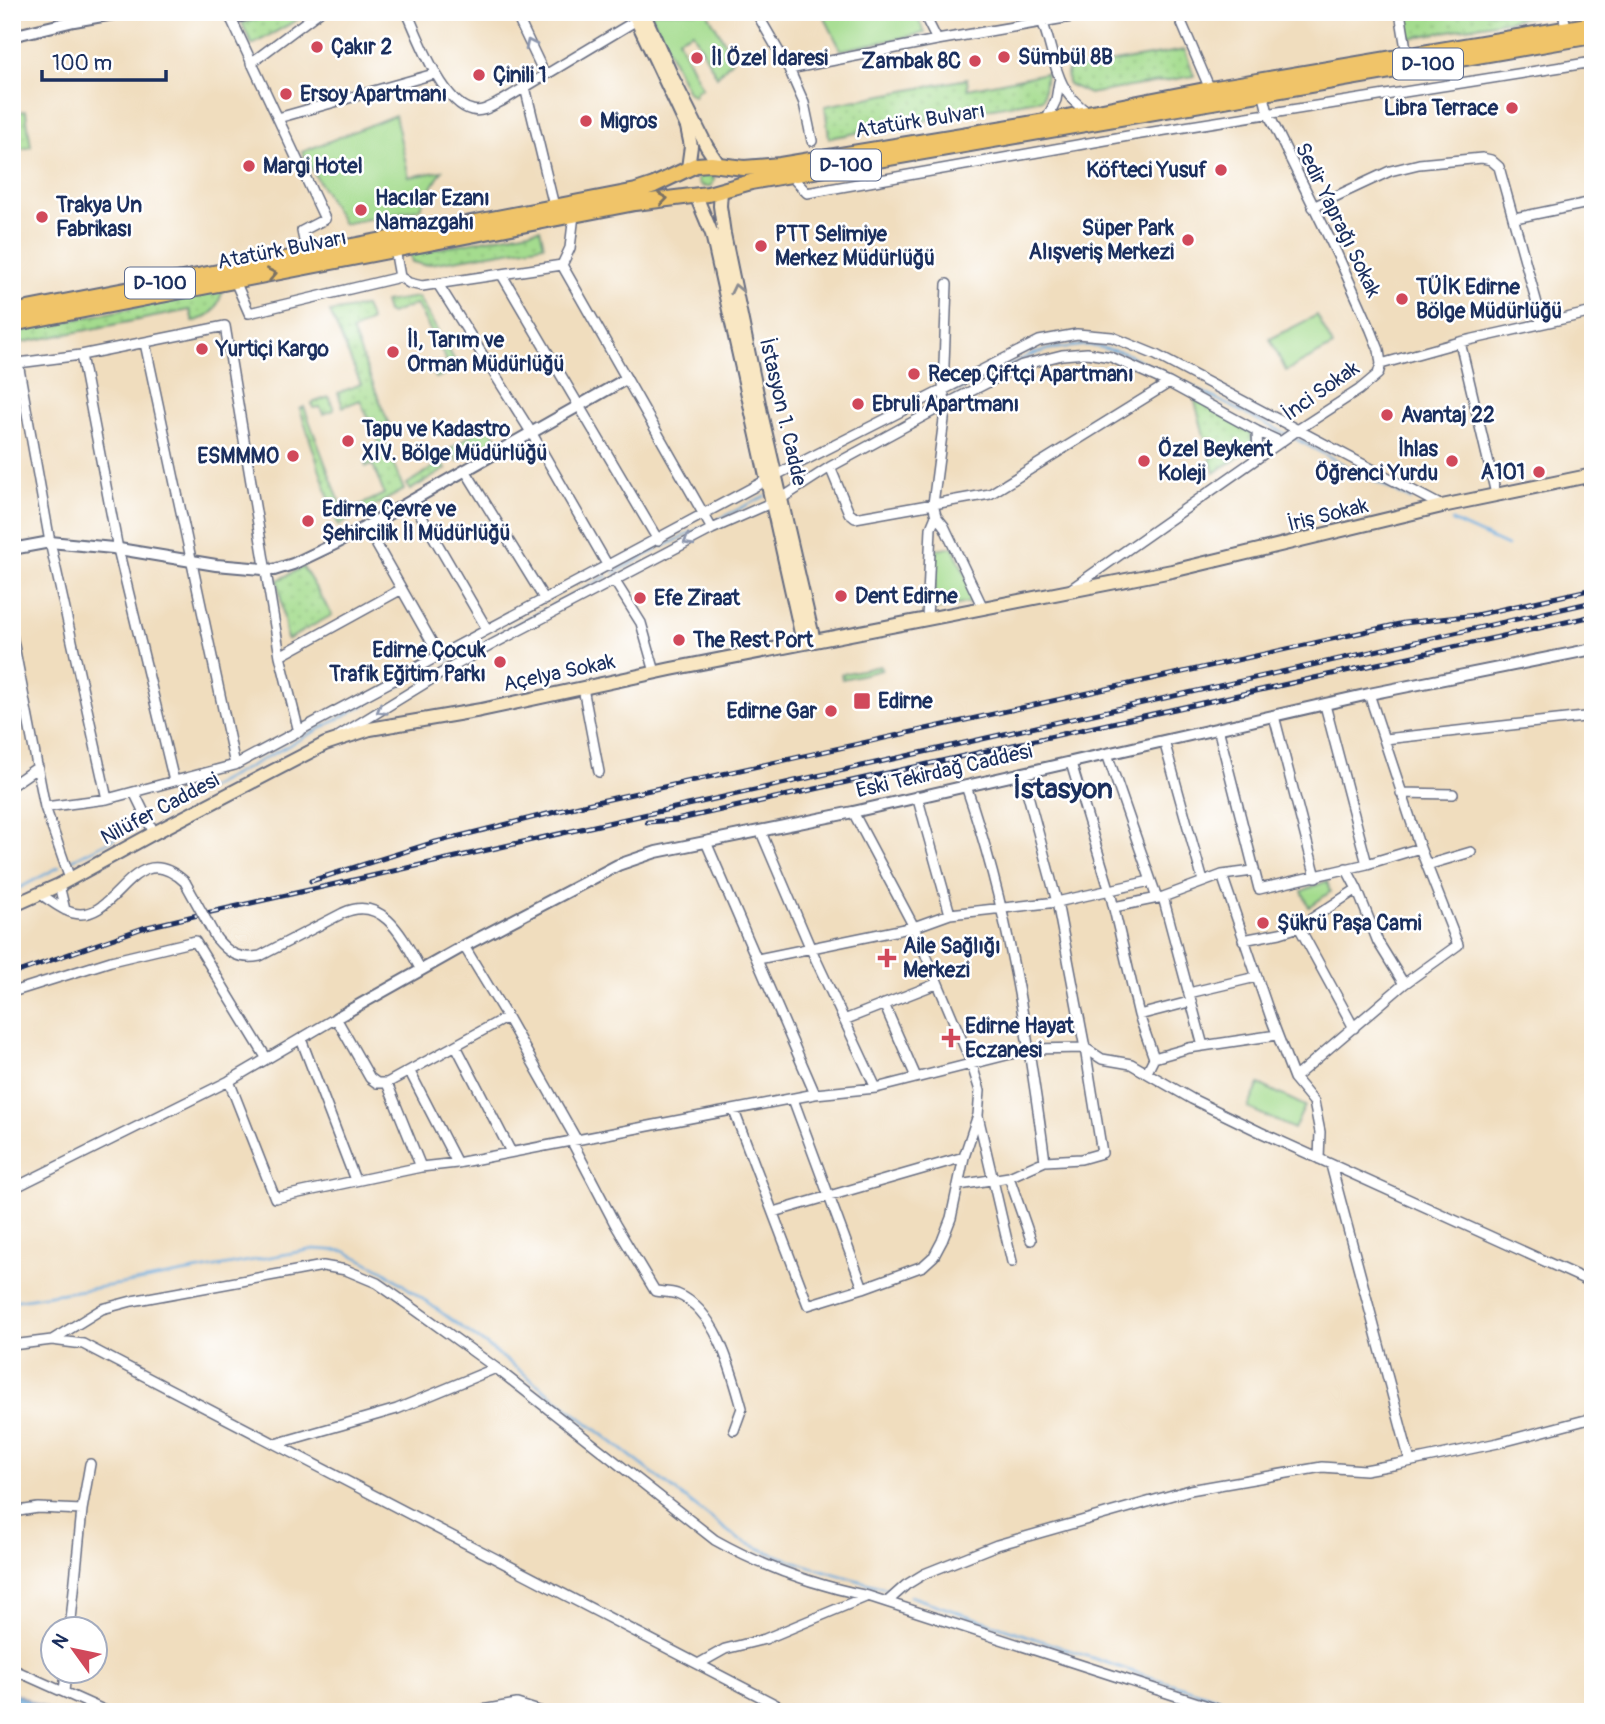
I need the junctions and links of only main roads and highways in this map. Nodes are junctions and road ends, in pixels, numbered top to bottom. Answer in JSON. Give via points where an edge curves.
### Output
{"nodes":[{"id":1,"x":638,"y":15,"type":"edge"},
{"id":2,"x":1593,"y":24,"type":"edge"},
{"id":3,"x":1593,"y":36,"type":"edge"},
{"id":4,"x":719,"y":165,"type":"junction"},
{"id":5,"x":688,"y":168,"type":"junction"},
{"id":6,"x":721,"y":191,"type":"junction"},
{"id":7,"x":696,"y":196,"type":"junction"},
{"id":8,"x":12,"y":312,"type":"edge"},
{"id":9,"x":12,"y":324,"type":"edge"},
{"id":10,"x":1593,"y":475,"type":"edge"},
{"id":11,"x":771,"y":478,"type":"junction"},
{"id":12,"x":1071,"y":589,"type":"joint"},
{"id":13,"x":808,"y":641,"type":"junction"},
{"id":14,"x":325,"y":744,"type":"joint"},
{"id":15,"x":12,"y":906,"type":"edge"}],
"edges":[{"from":1,"to":4,"type":"main road"},
{"from":1,"to":5,"type":"main road","via":[[687,127],[691,146]]},
{"from":2,"to":4,"type":"main road","name":"Atatürk Bulvarı","number":"D-100","via":[[780,165]]},
{"from":3,"to":6,"type":"main road","name":"Atatürk Bulvarı","number":"D-100","via":[[790,175]]},
{"from":4,"to":5,"type":"main road","name":"Atatürk Bulvarı","number":"D-100"},
{"from":4,"to":6,"type":"main road"},
{"from":5,"to":7,"type":"main road"},
{"from":5,"to":8,"type":"main road","name":"Atatürk Bulvarı","number":"D-100","via":[[654,185]]},
{"from":6,"to":7,"type":"main road","name":"Atatürk Bulvarı","number":"D-100"},
{"from":11,"to":6,"type":"main road","name":"İstasyon 1. Cadde","one_way":true,"via":[[724,234]]},
{"from":9,"to":7,"type":"main road","name":"Atatürk Bulvarı","number":"D-100","one_way":true,"via":[[574,215]]},
{"from":7,"to":11,"type":"main road","name":"İstasyon 1. Cadde","via":[[712,234]]},
{"from":10,"to":12,"type":"main road","name":"İriş Sokak","via":[[1184,568]]},
{"from":11,"to":13,"type":"main road","name":"İstasyon 1. Cadde"},
{"from":12,"to":13,"type":"main road","name":"İnci Sokak"},
{"from":13,"to":14,"type":"main road","name":"Açelya Sokak","via":[[370,729]]},
{"from":14,"to":15,"type":"main road","name":"Nilüfer Caddesi"}]}
